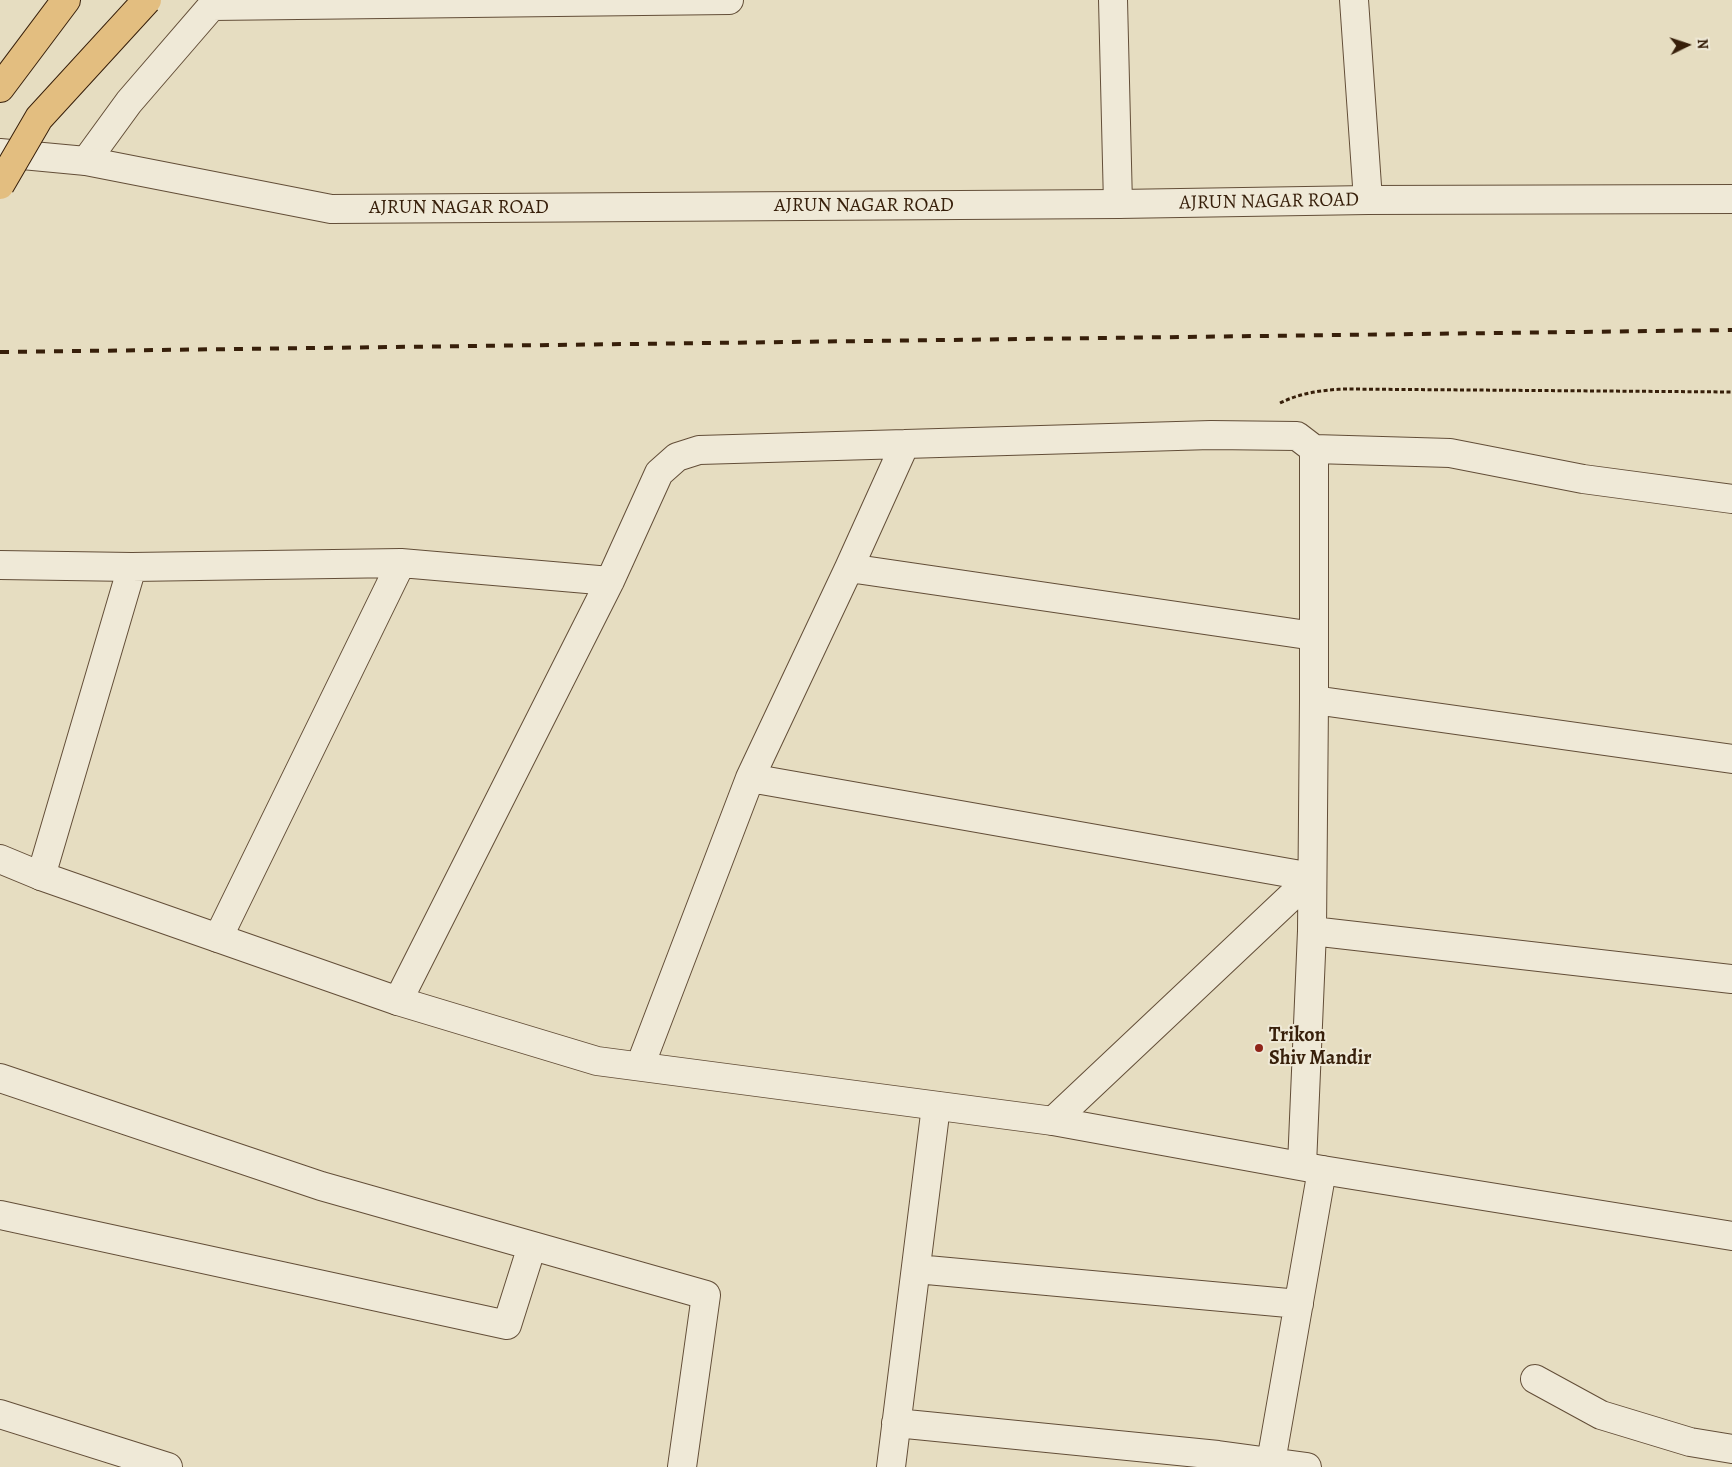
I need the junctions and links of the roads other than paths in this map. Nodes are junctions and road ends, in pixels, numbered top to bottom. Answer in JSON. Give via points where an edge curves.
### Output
{"nodes":[{"id":1,"x":66,"y":0,"type":"edge"},
{"id":2,"x":147,"y":0,"type":"edge"},
{"id":3,"x":729,"y":0,"type":"edge"},
{"id":4,"x":1113,"y":0,"type":"edge"},
{"id":5,"x":1354,"y":0,"type":"edge"},
{"id":6,"x":215,"y":3,"type":"edge"},
{"id":7,"x":0,"y":88,"type":"edge"},
{"id":8,"x":0,"y":153,"type":"edge"},
{"id":9,"x":86,"y":161,"type":"junction"},
{"id":10,"x":0,"y":186,"type":"edge"},
{"id":11,"x":1732,"y":199,"type":"edge"},
{"id":12,"x":1368,"y":200,"type":"junction"},
{"id":13,"x":1118,"y":204,"type":"junction"},
{"id":14,"x":905,"y":444,"type":"junction"},
{"id":15,"x":1314,"y":449,"type":"junction"},
{"id":16,"x":1732,"y":499,"type":"edge"},
{"id":17,"x":401,"y":563,"type":"junction"},
{"id":18,"x":0,"y":565,"type":"edge"},
{"id":19,"x":132,"y":567,"type":"junction"},
{"id":20,"x":849,"y":568,"type":"junction"},
{"id":21,"x":610,"y":582,"type":"junction"},
{"id":22,"x":1314,"y":636,"type":"junction"},
{"id":23,"x":1314,"y":700,"type":"junction"},
{"id":24,"x":1732,"y":759,"type":"edge"},
{"id":25,"x":750,"y":778,"type":"junction"},
{"id":26,"x":0,"y":859,"type":"edge"},
{"id":27,"x":41,"y":876,"type":"junction"},
{"id":28,"x":1312,"y":877,"type":"junction"},
{"id":29,"x":1312,"y":931,"type":"junction"},
{"id":30,"x":218,"y":938,"type":"junction"},
{"id":31,"x":1732,"y":979,"type":"edge"},
{"id":32,"x":398,"y":1000,"type":"junction"},
{"id":33,"x":640,"y":1066,"type":"junction"},
{"id":34,"x":0,"y":1078,"type":"edge"},
{"id":35,"x":936,"y":1106,"type":"junction"},
{"id":36,"x":1053,"y":1122,"type":"junction"},
{"id":37,"x":1312,"y":1167,"type":"junction"},
{"id":38,"x":0,"y":1216,"type":"edge"},
{"id":39,"x":1732,"y":1236,"type":"edge"},
{"id":40,"x":532,"y":1246,"type":"junction"},
{"id":41,"x":916,"y":1269,"type":"junction"},
{"id":42,"x":1299,"y":1304,"type":"junction"},
{"id":43,"x":1535,"y":1379,"type":"dead end"},
{"id":44,"x":0,"y":1414,"type":"edge"},
{"id":45,"x":896,"y":1423,"type":"junction"},
{"id":46,"x":1732,"y":1449,"type":"edge"},
{"id":47,"x":1271,"y":1462,"type":"junction"},
{"id":48,"x":168,"y":1467,"type":"edge"},
{"id":49,"x":682,"y":1467,"type":"edge"},
{"id":50,"x":892,"y":1467,"type":"edge"},
{"id":51,"x":1307,"y":1467,"type":"edge"}],
"edges":[{"from":1,"to":7,"type":"main road"},
{"from":2,"to":10,"type":"main road","bridge":true,"via":[[39,118]]},
{"from":3,"to":6,"type":"street"},
{"from":4,"to":13,"type":"street"},
{"from":5,"to":12,"type":"street"},
{"from":6,"to":9,"type":"street","via":[[129,102]]},
{"from":8,"to":9,"type":"street","name":"AJRUN NAGAR ROAD"},
{"from":9,"to":13,"type":"street","name":"AJRUN NAGAR ROAD","via":[[331,209]]},
{"from":11,"to":12,"type":"street","name":"AJRUN NAGAR ROAD"},
{"from":12,"to":13,"type":"street","name":"AJRUN NAGAR ROAD"},
{"from":14,"to":15,"type":"street","via":[[1211,434],[1297,436]]},
{"from":14,"to":20,"type":"street"},
{"from":14,"to":21,"type":"street","via":[[699,450],[677,457],[659,473]]},
{"from":15,"to":16,"type":"street","via":[[1450,453],[1584,479]]},
{"from":15,"to":22,"type":"street"},
{"from":17,"to":19,"type":"street"},
{"from":17,"to":21,"type":"street"},
{"from":17,"to":30,"type":"street"},
{"from":18,"to":19,"type":"street"},
{"from":19,"to":27,"type":"street"},
{"from":20,"to":22,"type":"street"},
{"from":20,"to":25,"type":"street"},
{"from":21,"to":32,"type":"street"},
{"from":22,"to":23,"type":"street"},
{"from":23,"to":24,"type":"street"},
{"from":23,"to":28,"type":"street"},
{"from":25,"to":28,"type":"street"},
{"from":25,"to":33,"type":"street"},
{"from":26,"to":27,"type":"street"},
{"from":27,"to":30,"type":"street"},
{"from":28,"to":29,"type":"street"},
{"from":28,"to":36,"type":"street"},
{"from":29,"to":31,"type":"street"},
{"from":29,"to":37,"type":"street"},
{"from":30,"to":32,"type":"street"},
{"from":32,"to":33,"type":"street","via":[[597,1061]]},
{"from":33,"to":35,"type":"street"},
{"from":34,"to":40,"type":"street","via":[[321,1186]]},
{"from":35,"to":36,"type":"street"},
{"from":35,"to":41,"type":"street"},
{"from":36,"to":37,"type":"street"},
{"from":37,"to":39,"type":"street"},
{"from":37,"to":42,"type":"street"},
{"from":38,"to":40,"type":"street","via":[[507,1325]]},
{"from":40,"to":49,"type":"street","via":[[706,1295]]},
{"from":41,"to":42,"type":"street"},
{"from":41,"to":45,"type":"street"},
{"from":42,"to":47,"type":"street"},
{"from":43,"to":46,"type":"street","via":[[1601,1415],[1690,1442]]},
{"from":44,"to":48,"type":"street"},
{"from":45,"to":47,"type":"street"},
{"from":45,"to":50,"type":"street"},
{"from":47,"to":51,"type":"street"}]}
